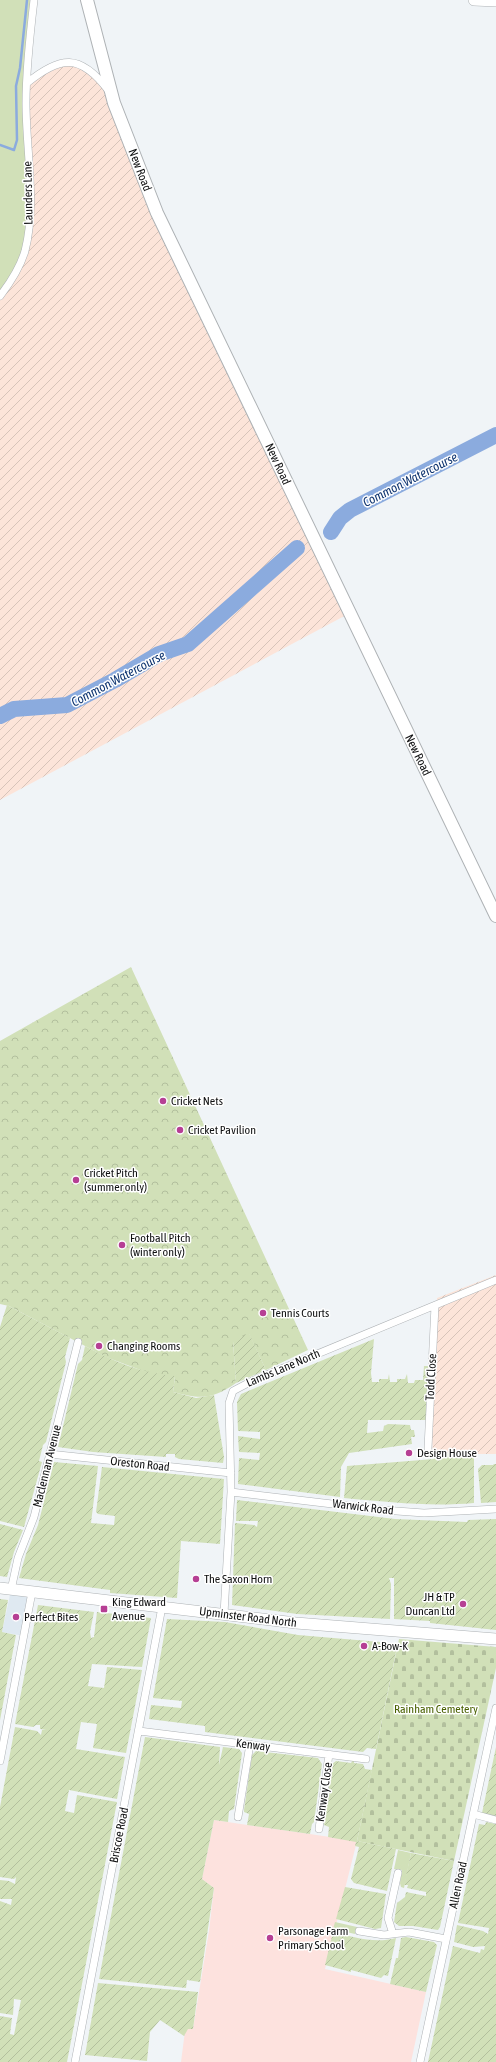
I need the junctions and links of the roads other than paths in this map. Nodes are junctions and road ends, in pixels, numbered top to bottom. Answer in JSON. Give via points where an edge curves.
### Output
{"nodes":[{"id":1,"x":34,"y":0,"type":"edge"},
{"id":2,"x":87,"y":0,"type":"edge"},
{"id":3,"x":474,"y":0,"type":"edge"},
{"id":4,"x":496,"y":1,"type":"edge"},
{"id":5,"x":27,"y":83,"type":"junction"},
{"id":6,"x":114,"y":103,"type":"junction"},
{"id":7,"x":0,"y":296,"type":"edge"},
{"id":8,"x":496,"y":916,"type":"edge"},
{"id":9,"x":496,"y":1280,"type":"edge"},
{"id":10,"x":434,"y":1306,"type":"junction"},
{"id":11,"x":78,"y":1342,"type":"dead end"},
{"id":12,"x":428,"y":1448,"type":"dead end"},
{"id":13,"x":50,"y":1454,"type":"junction"},
{"id":14,"x":231,"y":1473,"type":"junction"},
{"id":15,"x":231,"y":1492,"type":"junction"},
{"id":16,"x":496,"y":1509,"type":"edge"},
{"id":17,"x":5,"y":1589,"type":"edge"},
{"id":18,"x":32,"y":1592,"type":"junction"},
{"id":19,"x":162,"y":1607,"type":"junction"},
{"id":20,"x":224,"y":1614,"type":"junction"},
{"id":21,"x":496,"y":1639,"type":"edge"},
{"id":22,"x":496,"y":1708,"type":"edge"},
{"id":23,"x":139,"y":1731,"type":"junction"},
{"id":24,"x":250,"y":1744,"type":"junction"},
{"id":25,"x":329,"y":1754,"type":"junction"},
{"id":26,"x":366,"y":1759,"type":"dead end"},
{"id":27,"x":0,"y":1761,"type":"edge"},
{"id":28,"x":473,"y":1814,"type":"junction"},
{"id":29,"x":238,"y":1817,"type":"dead end"},
{"id":30,"x":496,"y":1820,"type":"edge"},
{"id":31,"x":319,"y":1829,"type":"dead end"},
{"id":32,"x":398,"y":1873,"type":"dead end"},
{"id":33,"x":359,"y":1931,"type":"dead end"},
{"id":34,"x":393,"y":1934,"type":"junction"},
{"id":35,"x":446,"y":1938,"type":"junction"},
{"id":36,"x":75,"y":2062,"type":"edge"},
{"id":37,"x":420,"y":2062,"type":"edge"}],
"edges":[{"from":1,"to":5,"type":"street","name":"Launders Lane"},
{"from":2,"to":6,"type":"main road","name":"New Road"},
{"from":3,"to":4,"type":"street"},
{"from":5,"to":6,"type":"street","via":[[44,69],[64,61],[80,65],[95,75],[107,89]]},
{"from":5,"to":7,"type":"street","name":"Launders Lane","via":[[29,228],[17,271]]},
{"from":6,"to":8,"type":"main road","name":"New Road","via":[[160,220]]},
{"from":9,"to":10,"type":"street","name":"Lambs Lane North"},
{"from":10,"to":12,"type":"street","name":"Todd Close"},
{"from":10,"to":14,"type":"street","name":"Lambs Lane North","via":[[237,1388],[229,1403]]},
{"from":11,"to":13,"type":"street","name":"Maclennan Avenue"},
{"from":13,"to":14,"type":"street","name":"Oreston Road"},
{"from":13,"to":17,"type":"street","name":"Maclennan Avenue","via":[[34,1518]]},
{"from":14,"to":15,"type":"street","name":"Lambs Lane North"},
{"from":15,"to":16,"type":"street","name":"Warwick Road","via":[[424,1513]]},
{"from":15,"to":20,"type":"street","name":"Lambs Lane North"},
{"from":17,"to":18,"type":"street","name":"Upminster Road North"},
{"from":18,"to":19,"type":"street","name":"Upminster Road North"},
{"from":18,"to":27,"type":"street"},
{"from":19,"to":20,"type":"street","name":"Upminster Road North"},
{"from":19,"to":23,"type":"street","name":"Briscoe Road"},
{"from":20,"to":21,"type":"street","name":"Upminster Road North","via":[[296,1623]]},
{"from":22,"to":28,"type":"street","name":"Allen Road"},
{"from":23,"to":24,"type":"street","name":"Kenway"},
{"from":23,"to":36,"type":"street","name":"Briscoe Road"},
{"from":24,"to":25,"type":"street","name":"Kenway"},
{"from":24,"to":29,"type":"street"},
{"from":25,"to":26,"type":"street","name":"Kenway"},
{"from":25,"to":31,"type":"street","name":"Kenway Close"},
{"from":28,"to":30,"type":"street"},
{"from":28,"to":35,"type":"street","name":"Allen Road"},
{"from":32,"to":34,"type":"street","via":[[388,1918]]},
{"from":33,"to":34,"type":"street","via":[[377,1935]]},
{"from":34,"to":35,"type":"street","via":[[409,1932]]},
{"from":35,"to":37,"type":"street","name":"Allen Road"}]}
